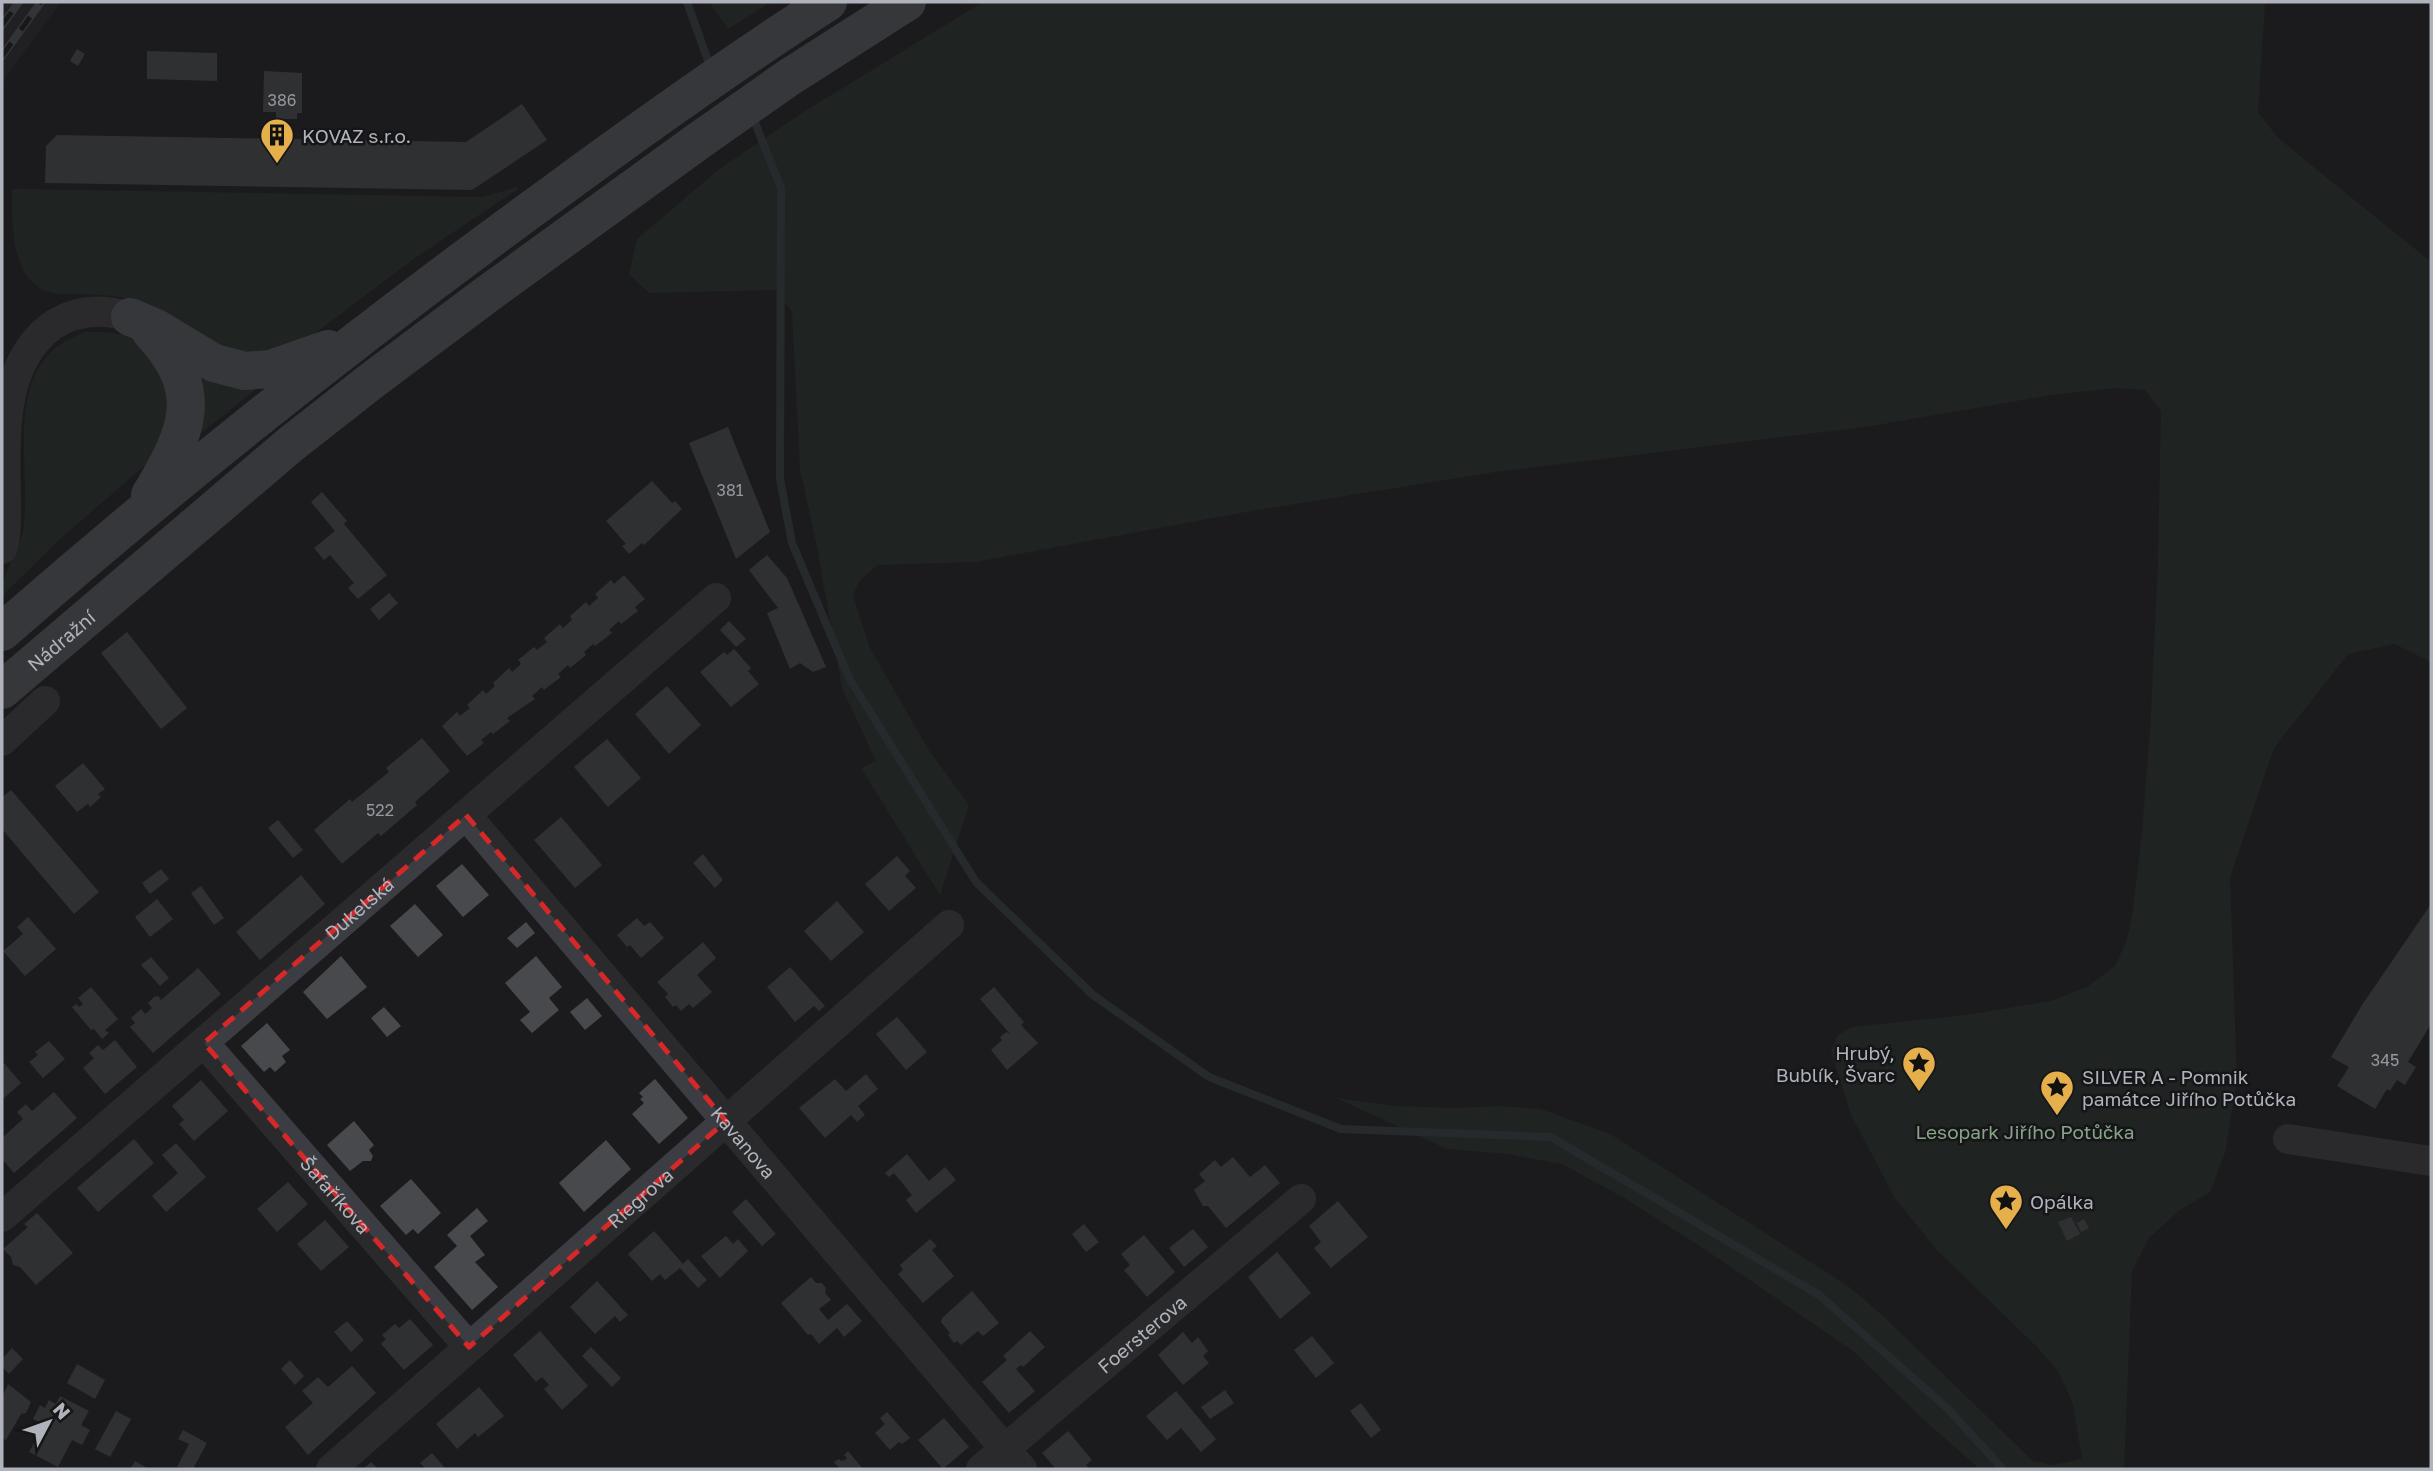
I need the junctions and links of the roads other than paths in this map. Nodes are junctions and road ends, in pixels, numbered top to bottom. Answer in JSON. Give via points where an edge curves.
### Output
{"nodes":[{"id":1,"x":828,"y":2,"type":"edge"},
{"id":2,"x":907,"y":2,"type":"edge"},
{"id":3,"x":130,"y":317,"type":"junction"},
{"id":4,"x":360,"y":337,"type":"junction"},
{"id":5,"x":139,"y":514,"type":"junction"},
{"id":6,"x":2,"y":550,"type":"edge"},
{"id":7,"x":716,"y":598,"type":"dead end"},
{"id":8,"x":2,"y":632,"type":"edge"},
{"id":9,"x":2,"y":690,"type":"edge"},
{"id":10,"x":45,"y":701,"type":"dead end"},
{"id":11,"x":2,"y":741,"type":"edge"},
{"id":12,"x":466,"y":815,"type":"junction"},
{"id":13,"x":949,"y":925,"type":"dead end"},
{"id":14,"x":204,"y":1043,"type":"junction"},
{"id":15,"x":726,"y":1121,"type":"junction"},
{"id":16,"x":2288,"y":1139,"type":"dead end"},
{"id":17,"x":2431,"y":1161,"type":"edge"},
{"id":18,"x":1301,"y":1199,"type":"dead end"},
{"id":19,"x":2,"y":1217,"type":"edge"},
{"id":20,"x":469,"y":1347,"type":"junction"},
{"id":21,"x":1014,"y":1459,"type":"edge"},
{"id":22,"x":331,"y":1469,"type":"edge"},
{"id":23,"x":981,"y":1469,"type":"edge"}],
"edges":[{"from":1,"to":4,"type":"main road","via":[[672,106]]},
{"from":2,"to":9,"type":"main road","name":"Nádražní","via":[[697,142],[360,390]]},
{"from":3,"to":4,"type":"main road","via":[[214,363],[245,370],[271,369]]},
{"from":3,"to":5,"type":"main road","via":[[151,332],[172,358],[186,401],[176,449]]},
{"from":3,"to":6,"type":"street","via":[[104,311],[63,318],[32,341],[16,363],[5,401]]},
{"from":4,"to":5,"type":"main road"},
{"from":5,"to":8,"type":"main road"},
{"from":7,"to":12,"type":"street","name":"Dukelská"},
{"from":10,"to":11,"type":"street"},
{"from":12,"to":14,"type":"street","name":"Dukelská"},
{"from":12,"to":15,"type":"street","name":"Kavanova"},
{"from":13,"to":15,"type":"street","name":"Riegrova"},
{"from":14,"to":19,"type":"street","name":"Dukelská"},
{"from":14,"to":20,"type":"street","name":"Šafaříkova"},
{"from":15,"to":20,"type":"street","name":"Riegrova"},
{"from":15,"to":21,"type":"street","name":"Kavanova"},
{"from":16,"to":17,"type":"street"},
{"from":18,"to":21,"type":"street","name":"Foersterova"},
{"from":20,"to":22,"type":"street","name":"Riegrova"},
{"from":21,"to":23,"type":"street","name":"Foersterova"}]}
